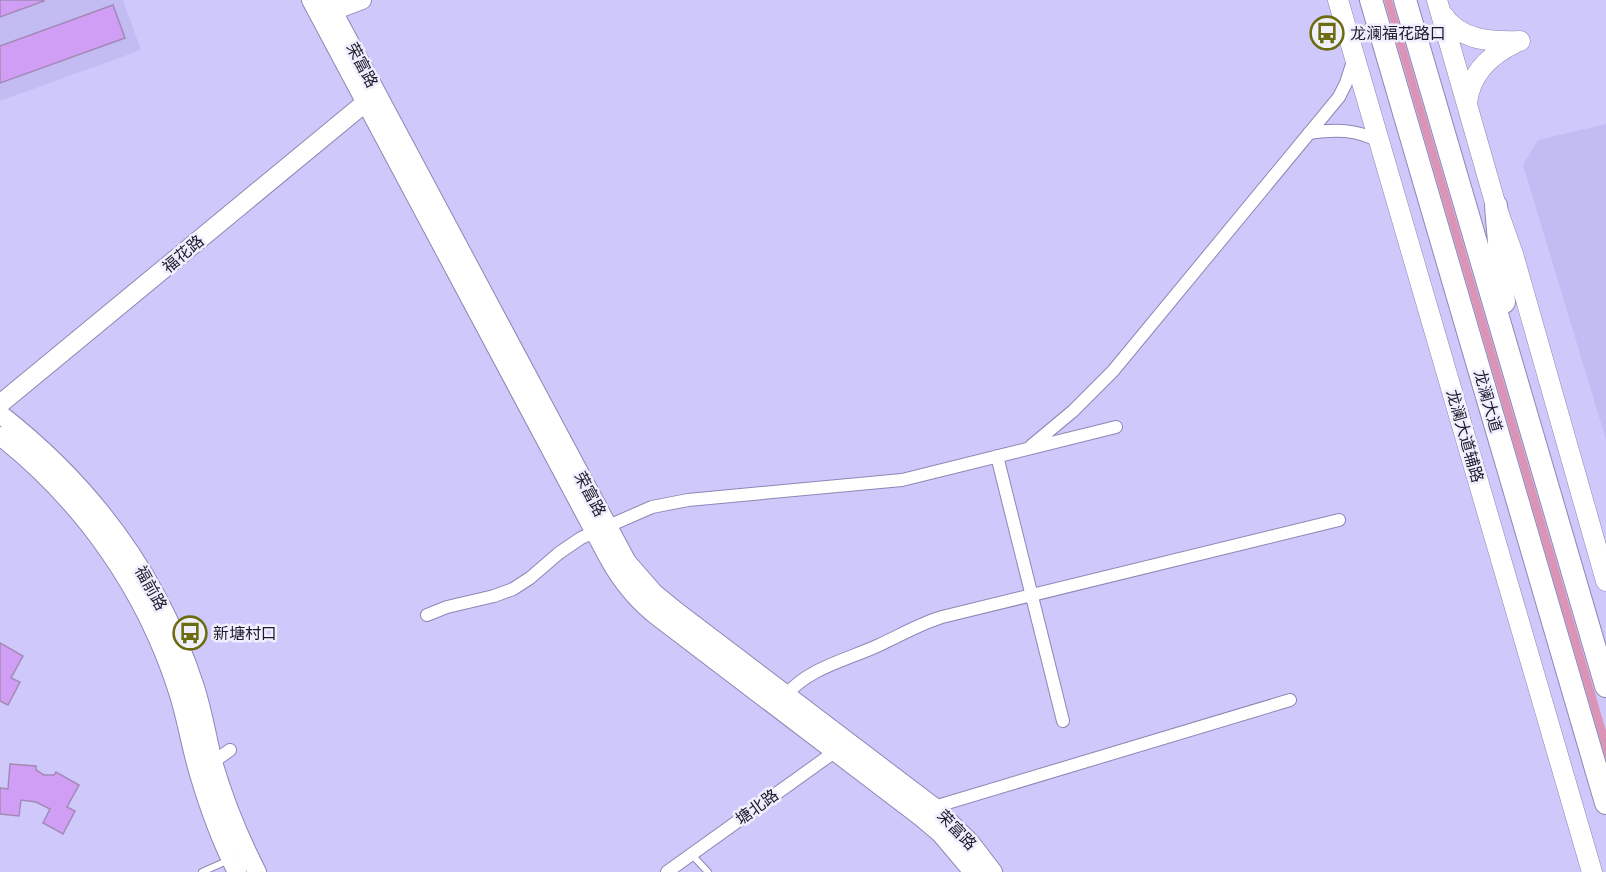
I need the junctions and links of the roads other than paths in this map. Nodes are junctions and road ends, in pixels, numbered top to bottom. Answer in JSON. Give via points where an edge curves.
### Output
{"nodes":[{"id":1,"x":362,"y":0,"type":"edge"},
{"id":2,"x":1338,"y":0,"type":"edge"},
{"id":3,"x":1371,"y":0,"type":"edge"},
{"id":4,"x":1405,"y":0,"type":"edge"},
{"id":5,"x":322,"y":4,"type":"edge"},
{"id":6,"x":1439,"y":6,"type":"edge"},
{"id":7,"x":1354,"y":56,"type":"junction"},
{"id":8,"x":366,"y":102,"type":"junction"},
{"id":9,"x":1467,"y":106,"type":"junction"},
{"id":10,"x":1309,"y":133,"type":"junction"},
{"id":11,"x":1380,"y":142,"type":"junction"},
{"id":12,"x":1496,"y":206,"type":"junction"},
{"id":13,"x":1508,"y":351,"type":"junction"},
{"id":14,"x":0,"y":404,"type":"edge"},
{"id":15,"x":0,"y":414,"type":"edge"},
{"id":16,"x":1116,"y":427,"type":"dead end"},
{"id":17,"x":0,"y":436,"type":"edge"},
{"id":18,"x":1028,"y":449,"type":"junction"},
{"id":19,"x":997,"y":456,"type":"junction"},
{"id":20,"x":1339,"y":520,"type":"dead end"},
{"id":21,"x":601,"y":529,"type":"junction"},
{"id":22,"x":1606,"y":581,"type":"edge"},
{"id":23,"x":1032,"y":595,"type":"junction"},
{"id":24,"x":428,"y":615,"type":"dead end"},
{"id":25,"x":1606,"y":686,"type":"edge"},
{"id":26,"x":786,"y":695,"type":"junction"},
{"id":27,"x":1290,"y":700,"type":"dead end"},
{"id":28,"x":1063,"y":721,"type":"dead end"},
{"id":29,"x":841,"y":747,"type":"junction"},
{"id":30,"x":230,"y":750,"type":"dead end"},
{"id":31,"x":213,"y":762,"type":"junction"},
{"id":32,"x":198,"y":773,"type":"junction"},
{"id":33,"x":1606,"y":803,"type":"edge"},
{"id":34,"x":934,"y":807,"type":"junction"},
{"id":35,"x":692,"y":854,"type":"junction"},
{"id":36,"x":234,"y":866,"type":"edge"},
{"id":37,"x":202,"y":872,"type":"edge"},
{"id":38,"x":257,"y":872,"type":"edge"},
{"id":39,"x":667,"y":872,"type":"edge"},
{"id":40,"x":708,"y":872,"type":"edge"},
{"id":41,"x":973,"y":872,"type":"edge"},
{"id":42,"x":993,"y":872,"type":"edge"},
{"id":43,"x":1592,"y":872,"type":"edge"}],
"edges":[{"from":1,"to":5,"type":"street"},
{"from":2,"to":7,"type":"main road","name":"龙澜大道辅路"},
{"from":3,"to":33,"type":"highway","name":"龙澜大道"},
{"from":4,"to":13,"type":"highway","name":"龙澜大道"},
{"from":5,"to":8,"type":"street","name":"荣富路"},
{"from":5,"to":21,"type":"street","name":"荣富路"},
{"from":6,"to":9,"type":"main road"},
{"from":6,"to":9,"type":"main road","via":[[1447,21],[1475,39],[1520,41],[1499,50],[1479,71],[1471,84]]},
{"from":7,"to":10,"type":"street","via":[[1339,97]]},
{"from":7,"to":11,"type":"main road","name":"龙澜大道辅路"},
{"from":8,"to":14,"type":"street","name":"福花路"},
{"from":8,"to":21,"type":"street","name":"荣富路"},
{"from":9,"to":12,"type":"main road"},
{"from":10,"to":11,"type":"street","via":[[1354,131]]},
{"from":10,"to":18,"type":"street","via":[[1113,370]]},
{"from":11,"to":43,"type":"main road","name":"龙澜大道辅路"},
{"from":12,"to":13,"type":"highway"},
{"from":12,"to":22,"type":"main road"},
{"from":13,"to":25,"type":"highway","name":"龙澜大道"},
{"from":15,"to":31,"type":"street","name":"福前路","via":[[42,448],[87,494],[143,572],[185,659]]},
{"from":16,"to":18,"type":"street"},
{"from":17,"to":32,"type":"street","name":"福前路","via":[[74,506],[128,581],[169,665]]},
{"from":18,"to":19,"type":"street"},
{"from":19,"to":21,"type":"street","via":[[902,480],[670,502]]},
{"from":19,"to":23,"type":"street"},
{"from":20,"to":23,"type":"street"},
{"from":21,"to":24,"type":"street","via":[[572,544],[513,589]]},
{"from":21,"to":26,"type":"street","name":"荣富路","via":[[654,593]]},
{"from":21,"to":29,"type":"street","name":"荣富路","via":[[614,569],[645,607]]},
{"from":23,"to":26,"type":"street","via":[[925,622],[819,670]]},
{"from":23,"to":28,"type":"street"},
{"from":26,"to":29,"type":"street","name":"荣富路"},
{"from":27,"to":34,"type":"street"},
{"from":29,"to":34,"type":"street","name":"荣富路"},
{"from":29,"to":35,"type":"street","name":"塘北路"},
{"from":29,"to":41,"type":"street","name":"荣富路","via":[[940,833]]},
{"from":30,"to":31,"type":"street"},
{"from":31,"to":32,"type":"street"},
{"from":31,"to":38,"type":"street","name":"福前路","via":[[228,808]]},
{"from":32,"to":36,"type":"street","name":"福前路"},
{"from":34,"to":42,"type":"street","name":"荣富路","via":[[970,842]]},
{"from":35,"to":39,"type":"street","name":"塘北路"},
{"from":35,"to":40,"type":"lane"},
{"from":36,"to":37,"type":"lane"}]}
